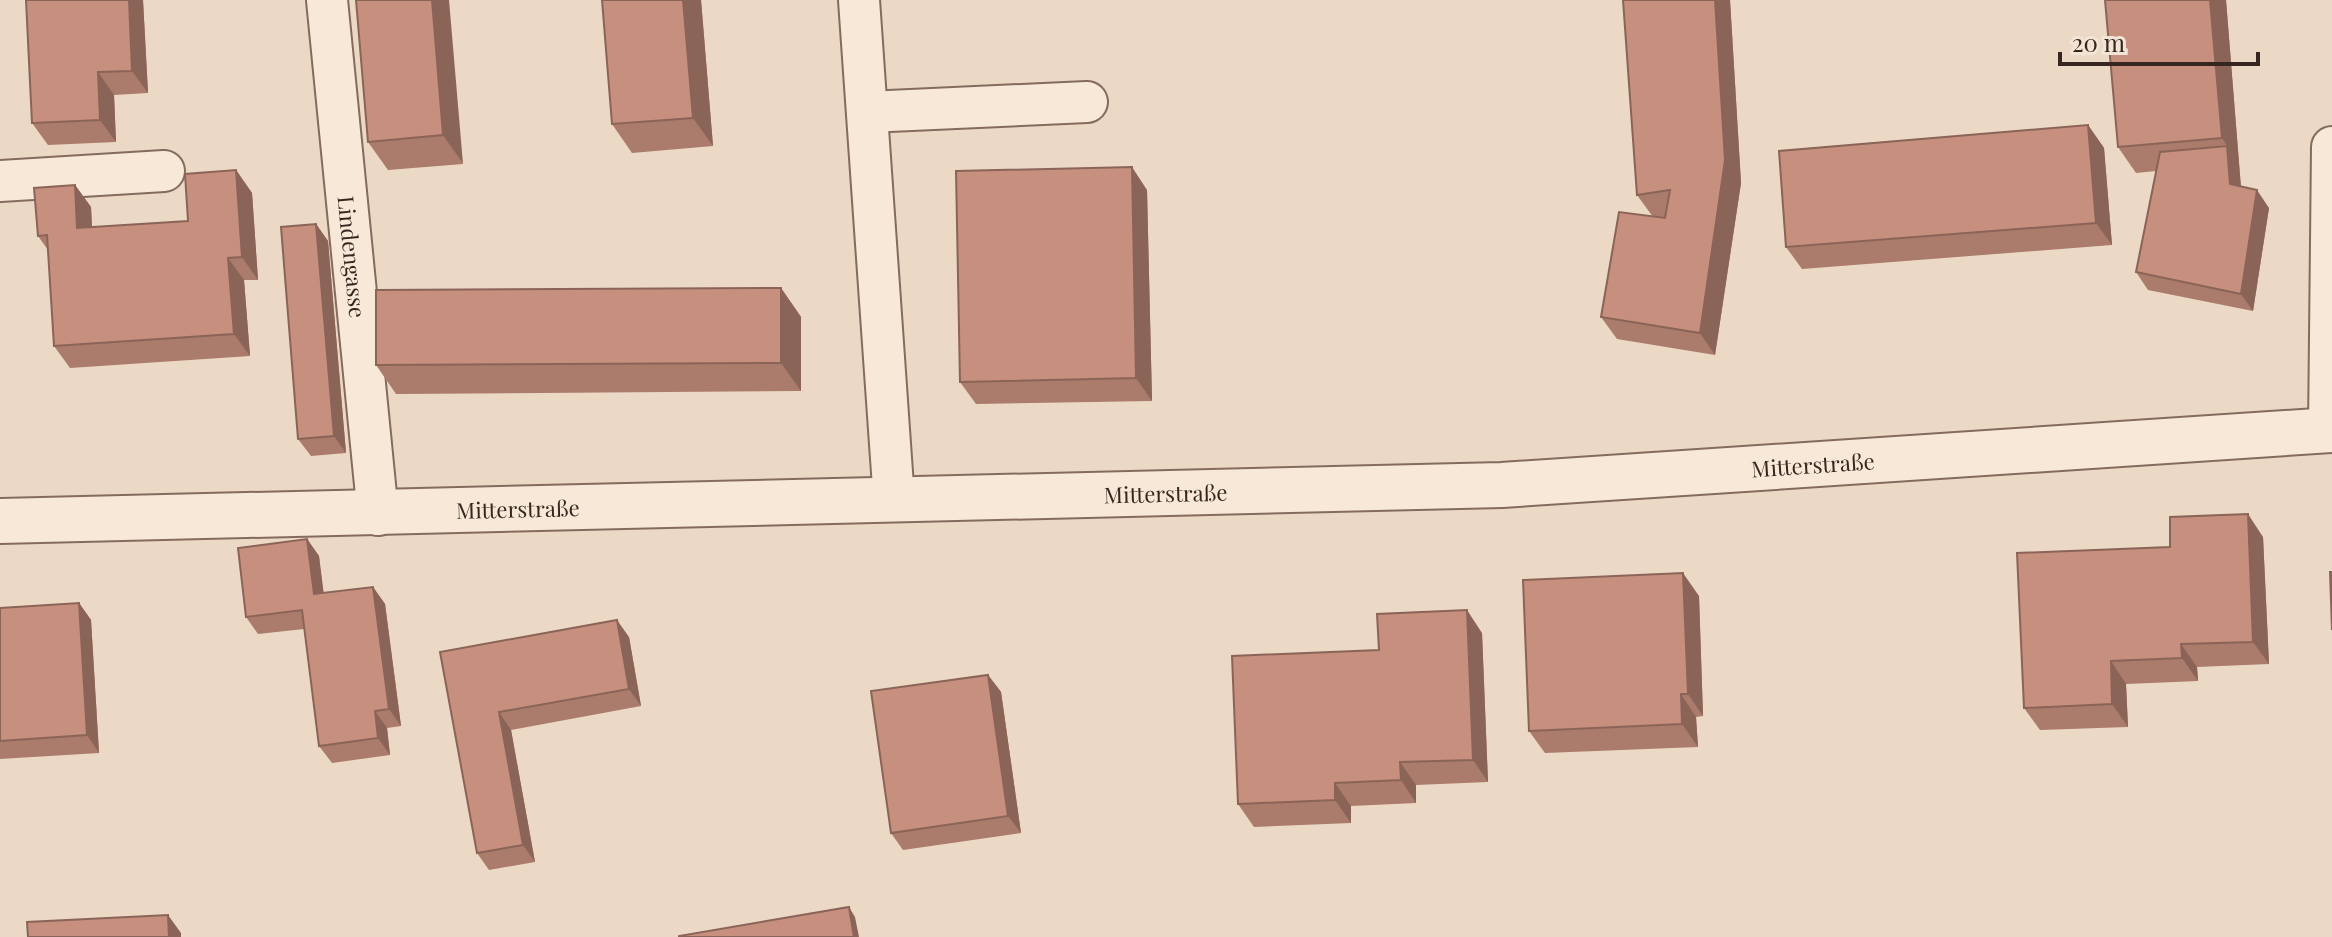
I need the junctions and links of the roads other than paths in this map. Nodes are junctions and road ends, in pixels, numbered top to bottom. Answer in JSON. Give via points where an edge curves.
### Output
{"nodes":[{"id":1,"x":327,"y":0,"type":"edge"},
{"id":2,"x":859,"y":0,"type":"edge"},
{"id":3,"x":1087,"y":102,"type":"dead end"},
{"id":4,"x":867,"y":112,"type":"junction"},
{"id":5,"x":2332,"y":147,"type":"edge"},
{"id":6,"x":164,"y":171,"type":"dead end"},
{"id":7,"x":0,"y":181,"type":"edge"},
{"id":8,"x":2331,"y":430,"type":"edge"},
{"id":9,"x":894,"y":501,"type":"junction"},
{"id":10,"x":378,"y":515,"type":"junction"},
{"id":11,"x":0,"y":521,"type":"edge"}],
"edges":[{"from":1,"to":10,"type":"lane","name":"Lindengasse"},
{"from":2,"to":4,"type":"lane"},
{"from":3,"to":4,"type":"lane"},
{"from":4,"to":9,"type":"lane"},
{"from":5,"to":8,"type":"lane","name":"Mitterstraße"},
{"from":6,"to":7,"type":"lane"},
{"from":8,"to":9,"type":"street","name":"Mitterstraße","via":[[1502,485]]},
{"from":9,"to":10,"type":"street","name":"Mitterstraße"},
{"from":10,"to":11,"type":"street","name":"Mitterstraße"}]}
